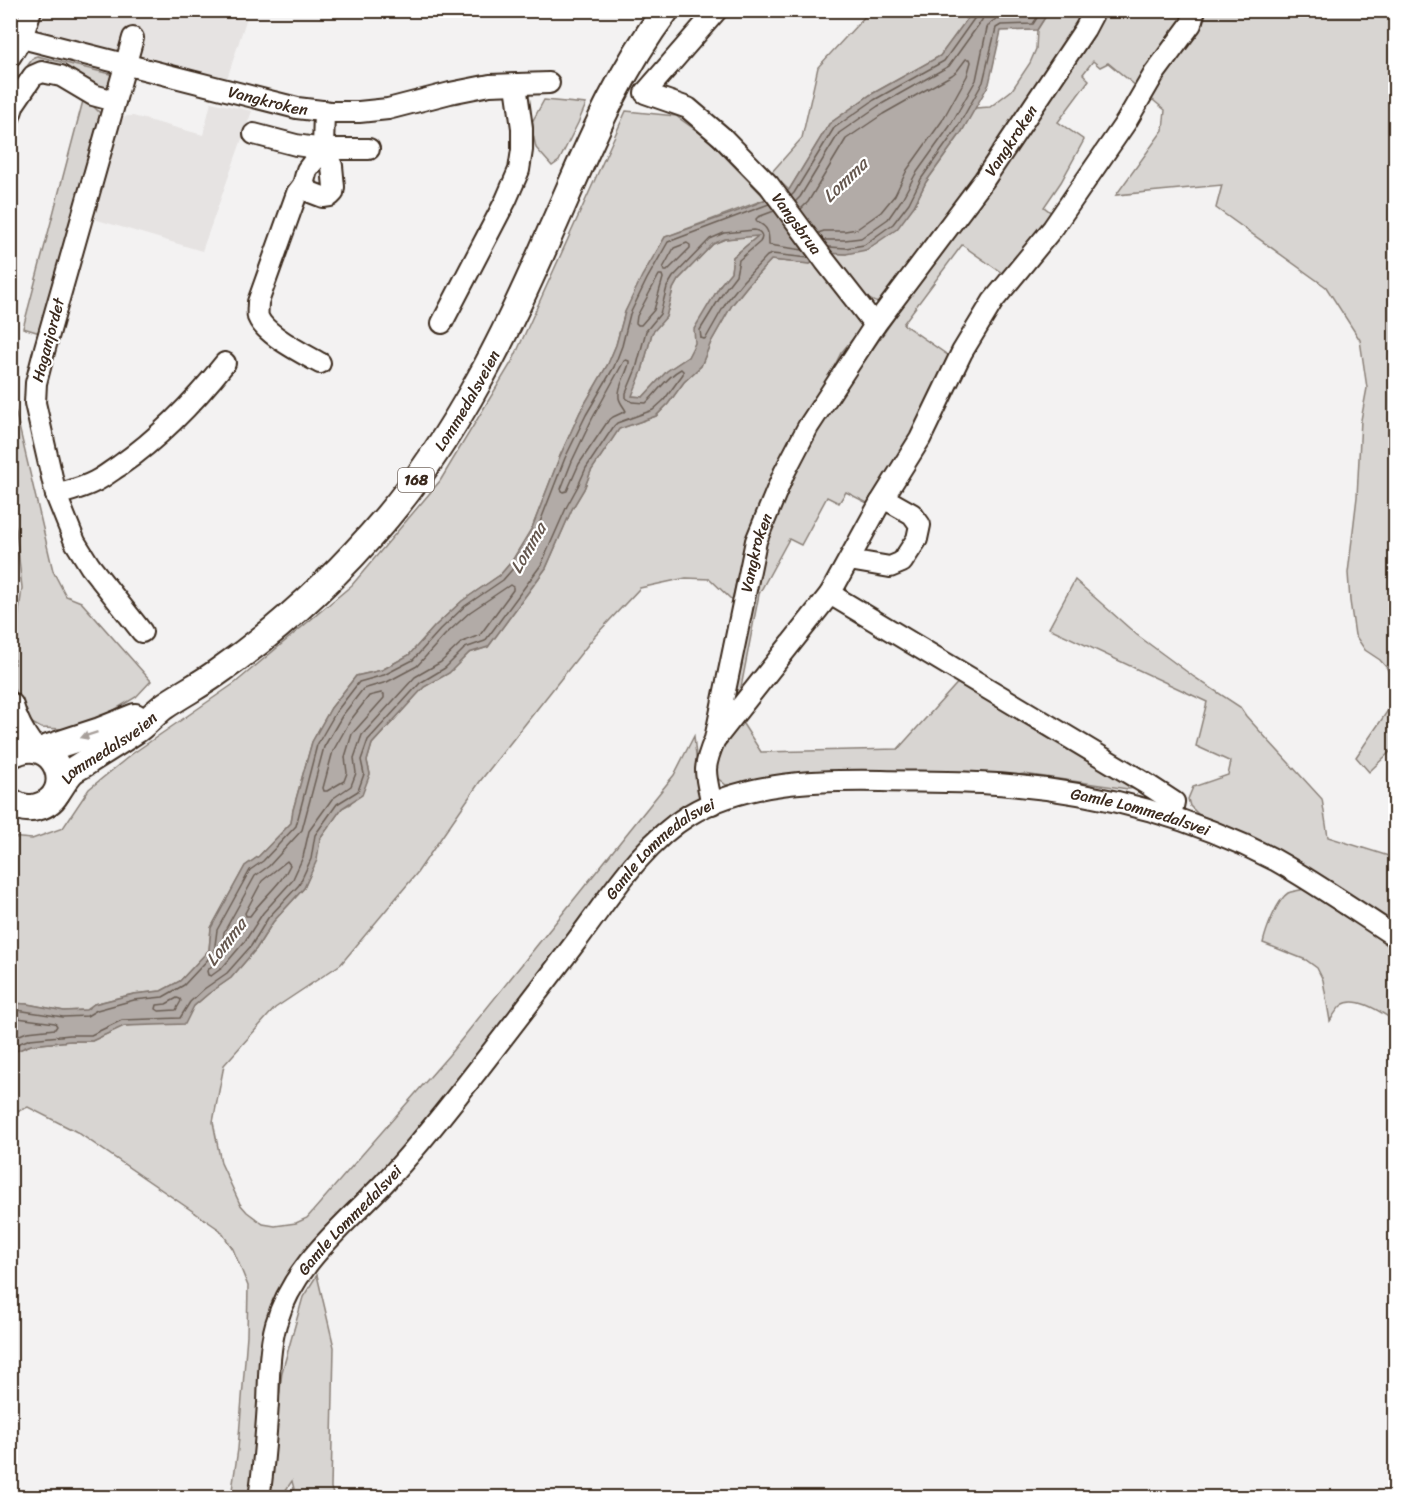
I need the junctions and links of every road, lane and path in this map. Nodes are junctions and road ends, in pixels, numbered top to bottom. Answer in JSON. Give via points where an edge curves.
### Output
{"nodes":[{"id":1,"x":31,"y":10,"type":"edge"},
{"id":2,"x":666,"y":10,"type":"edge"},
{"id":3,"x":717,"y":10,"type":"edge"},
{"id":4,"x":1095,"y":10,"type":"edge"},
{"id":5,"x":1196,"y":10,"type":"edge"},
{"id":6,"x":22,"y":38,"type":"junction"},
{"id":7,"x":133,"y":38,"type":"dead end"},
{"id":8,"x":10,"y":57,"type":"edge"},
{"id":9,"x":126,"y":65,"type":"junction"},
{"id":10,"x":549,"y":83,"type":"dead end"},
{"id":11,"x":516,"y":85,"type":"junction"},
{"id":12,"x":115,"y":100,"type":"junction"},
{"id":13,"x":324,"y":111,"type":"junction"},
{"id":14,"x":10,"y":116,"type":"edge"},
{"id":15,"x":254,"y":134,"type":"dead end"},
{"id":16,"x":323,"y":149,"type":"junction"},
{"id":17,"x":369,"y":149,"type":"dead end"},
{"id":18,"x":303,"y":185,"type":"junction"},
{"id":19,"x":441,"y":323,"type":"dead end"},
{"id":20,"x":875,"y":325,"type":"junction"},
{"id":21,"x":225,"y":363,"type":"dead end"},
{"id":22,"x":320,"y":363,"type":"dead end"},
{"id":23,"x":56,"y":495,"type":"junction"},
{"id":24,"x":880,"y":503,"type":"junction"},
{"id":25,"x":849,"y":560,"type":"junction"},
{"id":26,"x":830,"y":594,"type":"junction"},
{"id":27,"x":142,"y":632,"type":"dead end"},
{"id":28,"x":10,"y":706,"type":"edge"},
{"id":29,"x":164,"y":707,"type":"junction"},
{"id":30,"x":715,"y":739,"type":"junction"},
{"id":31,"x":28,"y":751,"type":"edge"},
{"id":32,"x":57,"y":792,"type":"junction"},
{"id":33,"x":712,"y":804,"type":"junction"},
{"id":34,"x":15,"y":807,"type":"edge"},
{"id":35,"x":1171,"y":816,"type":"junction"},
{"id":36,"x":1395,"y":937,"type":"edge"},
{"id":37,"x":259,"y":1497,"type":"edge"}],
"edges":[{"from":1,"to":6,"type":"street"},
{"from":2,"to":29,"type":"main road","name":"Lommedalsveien","number":"168","via":[[614,93],[495,353],[431,459],[387,517],[306,601],[247,651]]},
{"from":3,"to":20,"type":"street","name":"Vangsbrua","via":[[645,93],[688,108],[722,137],[769,185]]},
{"from":4,"to":20,"type":"street","name":"Vangkroken","via":[[984,180]]},
{"from":5,"to":24,"type":"street","via":[[1191,24],[1053,228],[993,301],[962,352],[920,438]]},
{"from":6,"to":8,"type":"street"},
{"from":6,"to":9,"type":"street","name":"Vangkroken"},
{"from":7,"to":9,"type":"street","name":"Haganjordet"},
{"from":9,"to":12,"type":"street","name":"Haganjordet"},
{"from":9,"to":13,"type":"street","name":"Vangkroken","via":[[297,108]]},
{"from":10,"to":11,"type":"street","name":"Vangkroken"},
{"from":11,"to":13,"type":"street","name":"Vangkroken","via":[[490,85],[388,109]]},
{"from":11,"to":19,"type":"street","via":[[522,139],[519,170]]},
{"from":12,"to":14,"type":"street","via":[[93,94],[61,76],[42,72],[33,76]]},
{"from":12,"to":23,"type":"street","name":"Haganjordet","via":[[36,383],[35,404]]},
{"from":13,"to":16,"type":"street"},
{"from":15,"to":16,"type":"street"},
{"from":16,"to":17,"type":"street"},
{"from":16,"to":18,"type":"street","via":[[307,170]]},
{"from":16,"to":18,"type":"street","via":[[332,166],[333,193],[323,197]]},
{"from":18,"to":22,"type":"street","via":[[258,302],[258,316],[272,333]]},
{"from":20,"to":30,"type":"street","name":"Vangkroken","via":[[808,427],[756,542]]},
{"from":21,"to":23,"type":"street","via":[[210,383],[138,452],[98,480]]},
{"from":23,"to":27,"type":"street","name":"Haganjordet","via":[[75,542],[90,566]]},
{"from":24,"to":25,"type":"street"},
{"from":24,"to":25,"type":"street","via":[[889,501],[912,514],[920,525],[917,539],[902,562],[890,567]]},
{"from":25,"to":26,"type":"street"},
{"from":26,"to":30,"type":"street"},
{"from":26,"to":35,"type":"street","via":[[1146,783],[1174,802]]},
{"from":28,"to":31,"type":"main road"},
{"from":29,"to":31,"type":"main road","name":"Lommedalsveien","number":"168","one_way":true,"via":[[100,731]]},
{"from":29,"to":32,"type":"main road","name":"Lommedalsveien","number":"168","via":[[72,771]]},
{"from":30,"to":33,"type":"street","name":"Vangkroken","via":[[705,766]]},
{"from":31,"to":32,"type":"main road","via":[[51,756],[60,777]]},
{"from":32,"to":34,"type":"main road","number":"168","via":[[38,807]]},
{"from":33,"to":35,"type":"street","name":"Gamle Lommedalsvei","via":[[760,789],[833,781],[952,782],[1073,793]]},
{"from":33,"to":37,"type":"street","name":"Gamle Lommedalsvei","via":[[667,831],[645,853],[423,1139],[306,1265],[288,1292],[272,1339]]},
{"from":35,"to":36,"type":"street","name":"Gamle Lommedalsvei","via":[[1277,861]]}]}
